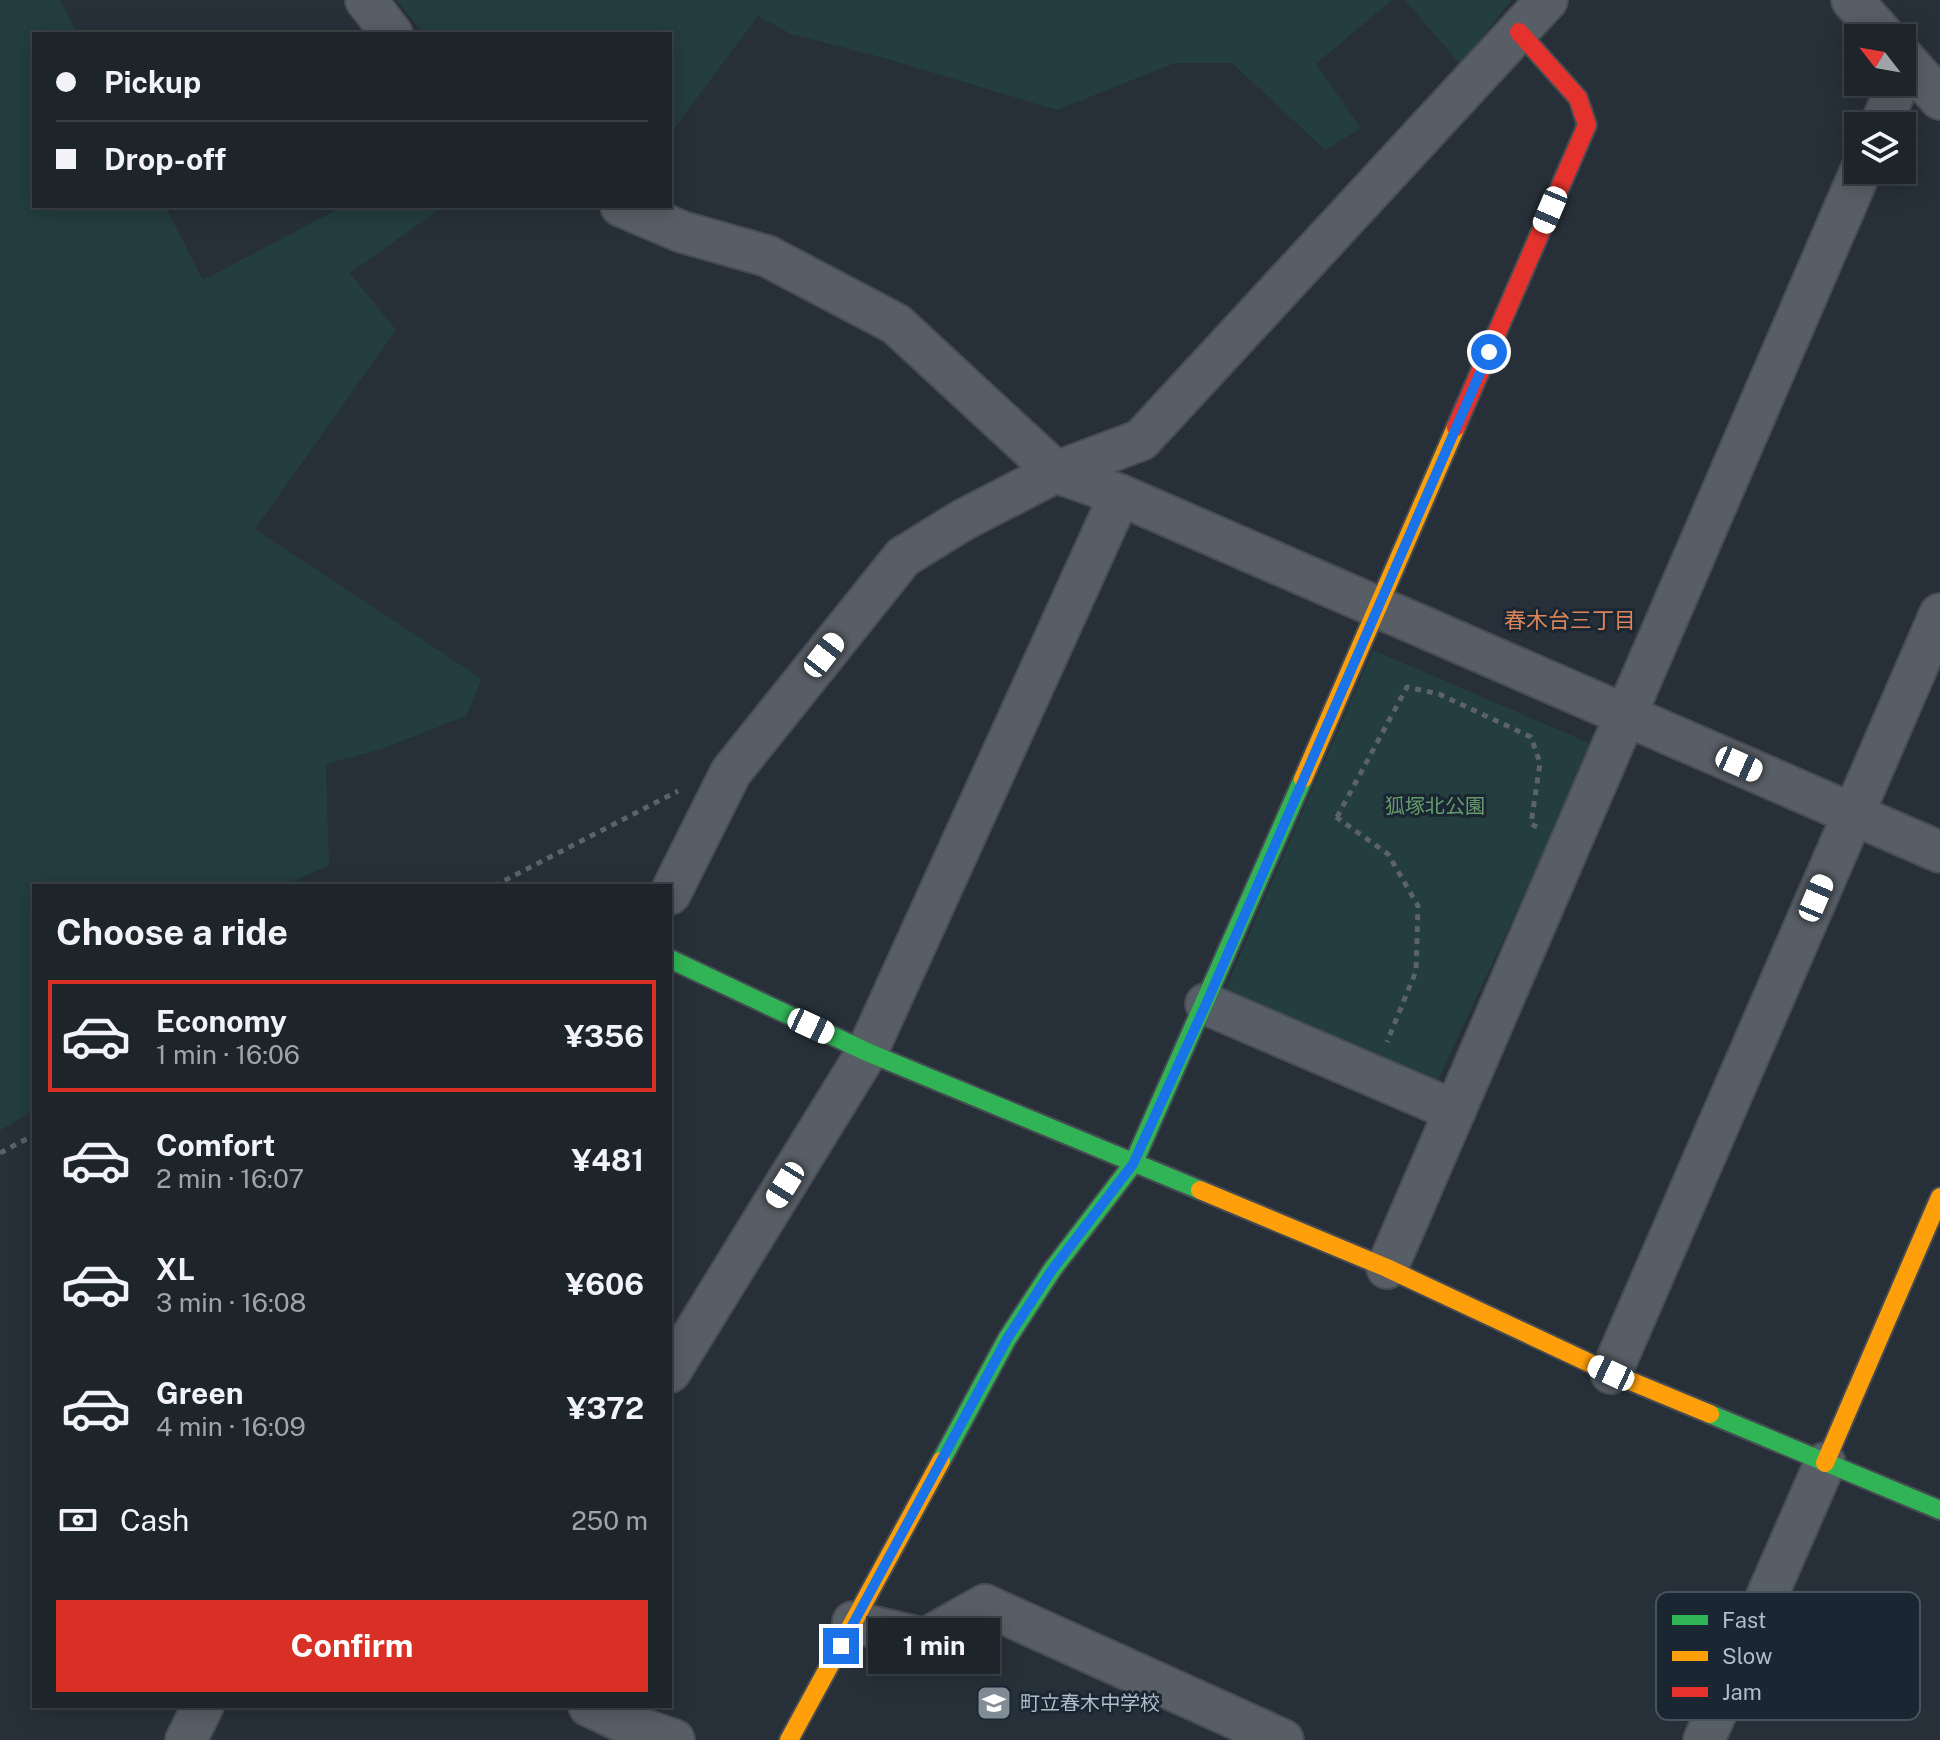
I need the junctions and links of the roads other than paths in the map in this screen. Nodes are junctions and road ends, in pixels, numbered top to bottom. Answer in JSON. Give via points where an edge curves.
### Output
{"nodes":[{"id":1,"x":366,"y":0,"type":"edge"},
{"id":2,"x":1547,"y":0,"type":"edge"},
{"id":3,"x":1852,"y":0,"type":"edge"},
{"id":4,"x":1870,"y":24,"type":"edge"},
{"id":5,"x":390,"y":32,"type":"edge"},
{"id":6,"x":1519,"y":32,"type":"junction"},
{"id":7,"x":1916,"y":78,"type":"edge"},
{"id":8,"x":1940,"y":99,"type":"edge"},
{"id":9,"x":1855,"y":184,"type":"edge"},
{"id":10,"x":626,"y":208,"type":"edge"},
{"id":11,"x":1056,"y":472,"type":"junction"},
{"id":12,"x":1120,"y":495,"type":"junction"},
{"id":13,"x":1378,"y":608,"type":"junction"},
{"id":14,"x":1940,"y":614,"type":"edge"},
{"id":15,"x":1627,"y":714,"type":"junction"},
{"id":16,"x":1852,"y":814,"type":"junction"},
{"id":17,"x":1940,"y":852,"type":"edge"},
{"id":18,"x":672,"y":890,"type":"edge"},
{"id":19,"x":672,"y":960,"type":"edge"},
{"id":20,"x":1206,"y":1004,"type":"junction"},
{"id":21,"x":867,"y":1052,"type":"junction"},
{"id":22,"x":1455,"y":1111,"type":"junction"},
{"id":23,"x":1133,"y":1164,"type":"junction"},
{"id":24,"x":1940,"y":1197,"type":"edge"},
{"id":25,"x":1387,"y":1268,"type":"junction"},
{"id":26,"x":672,"y":1369,"type":"edge"},
{"id":27,"x":1611,"y":1373,"type":"junction"},
{"id":28,"x":1825,"y":1463,"type":"junction"},
{"id":29,"x":1940,"y":1510,"type":"edge"},
{"id":30,"x":1769,"y":1592,"type":"edge"},
{"id":31,"x":853,"y":1622,"type":"junction"},
{"id":32,"x":202,"y":1708,"type":"edge"},
{"id":33,"x":592,"y":1708,"type":"edge"},
{"id":34,"x":1713,"y":1720,"type":"edge"},
{"id":35,"x":625,"y":1732,"type":"edge"},
{"id":36,"x":186,"y":1740,"type":"edge"},
{"id":37,"x":674,"y":1740,"type":"edge"},
{"id":38,"x":789,"y":1740,"type":"edge"},
{"id":39,"x":1283,"y":1740,"type":"edge"},
{"id":40,"x":1704,"y":1740,"type":"edge"}],
"edges":[{"from":1,"to":5,"type":"street"},
{"from":2,"to":6,"type":"street"},
{"from":3,"to":4,"type":"street"},
{"from":6,"to":11,"type":"street","via":[[1141,440]]},
{"from":6,"to":13,"type":"street","via":[[1578,98],[1587,125]]},
{"from":7,"to":8,"type":"street"},
{"from":9,"to":15,"type":"street"},
{"from":10,"to":11,"type":"street","via":[[682,232],[767,256],[896,324]]},
{"from":11,"to":12,"type":"street"},
{"from":11,"to":18,"type":"street","via":[[903,557],[731,772]]},
{"from":12,"to":13,"type":"street"},
{"from":12,"to":21,"type":"street"},
{"from":13,"to":15,"type":"street"},
{"from":13,"to":20,"type":"street"},
{"from":14,"to":16,"type":"street"},
{"from":15,"to":16,"type":"street"},
{"from":15,"to":22,"type":"street"},
{"from":16,"to":17,"type":"street"},
{"from":16,"to":27,"type":"street"},
{"from":19,"to":21,"type":"street"},
{"from":20,"to":22,"type":"street"},
{"from":20,"to":23,"type":"street"},
{"from":21,"to":23,"type":"street"},
{"from":21,"to":26,"type":"street"},
{"from":22,"to":25,"type":"street"},
{"from":23,"to":25,"type":"street"},
{"from":23,"to":31,"type":"street","via":[[1007,1339]]},
{"from":24,"to":28,"type":"street"},
{"from":25,"to":27,"type":"street"},
{"from":27,"to":28,"type":"street"},
{"from":28,"to":29,"type":"street"},
{"from":28,"to":30,"type":"street"},
{"from":31,"to":38,"type":"street"},
{"from":31,"to":39,"type":"street","via":[[925,1639],[985,1605]]},
{"from":32,"to":36,"type":"street"},
{"from":33,"to":35,"type":"street"},
{"from":34,"to":40,"type":"street"},
{"from":35,"to":37,"type":"street"}]}
